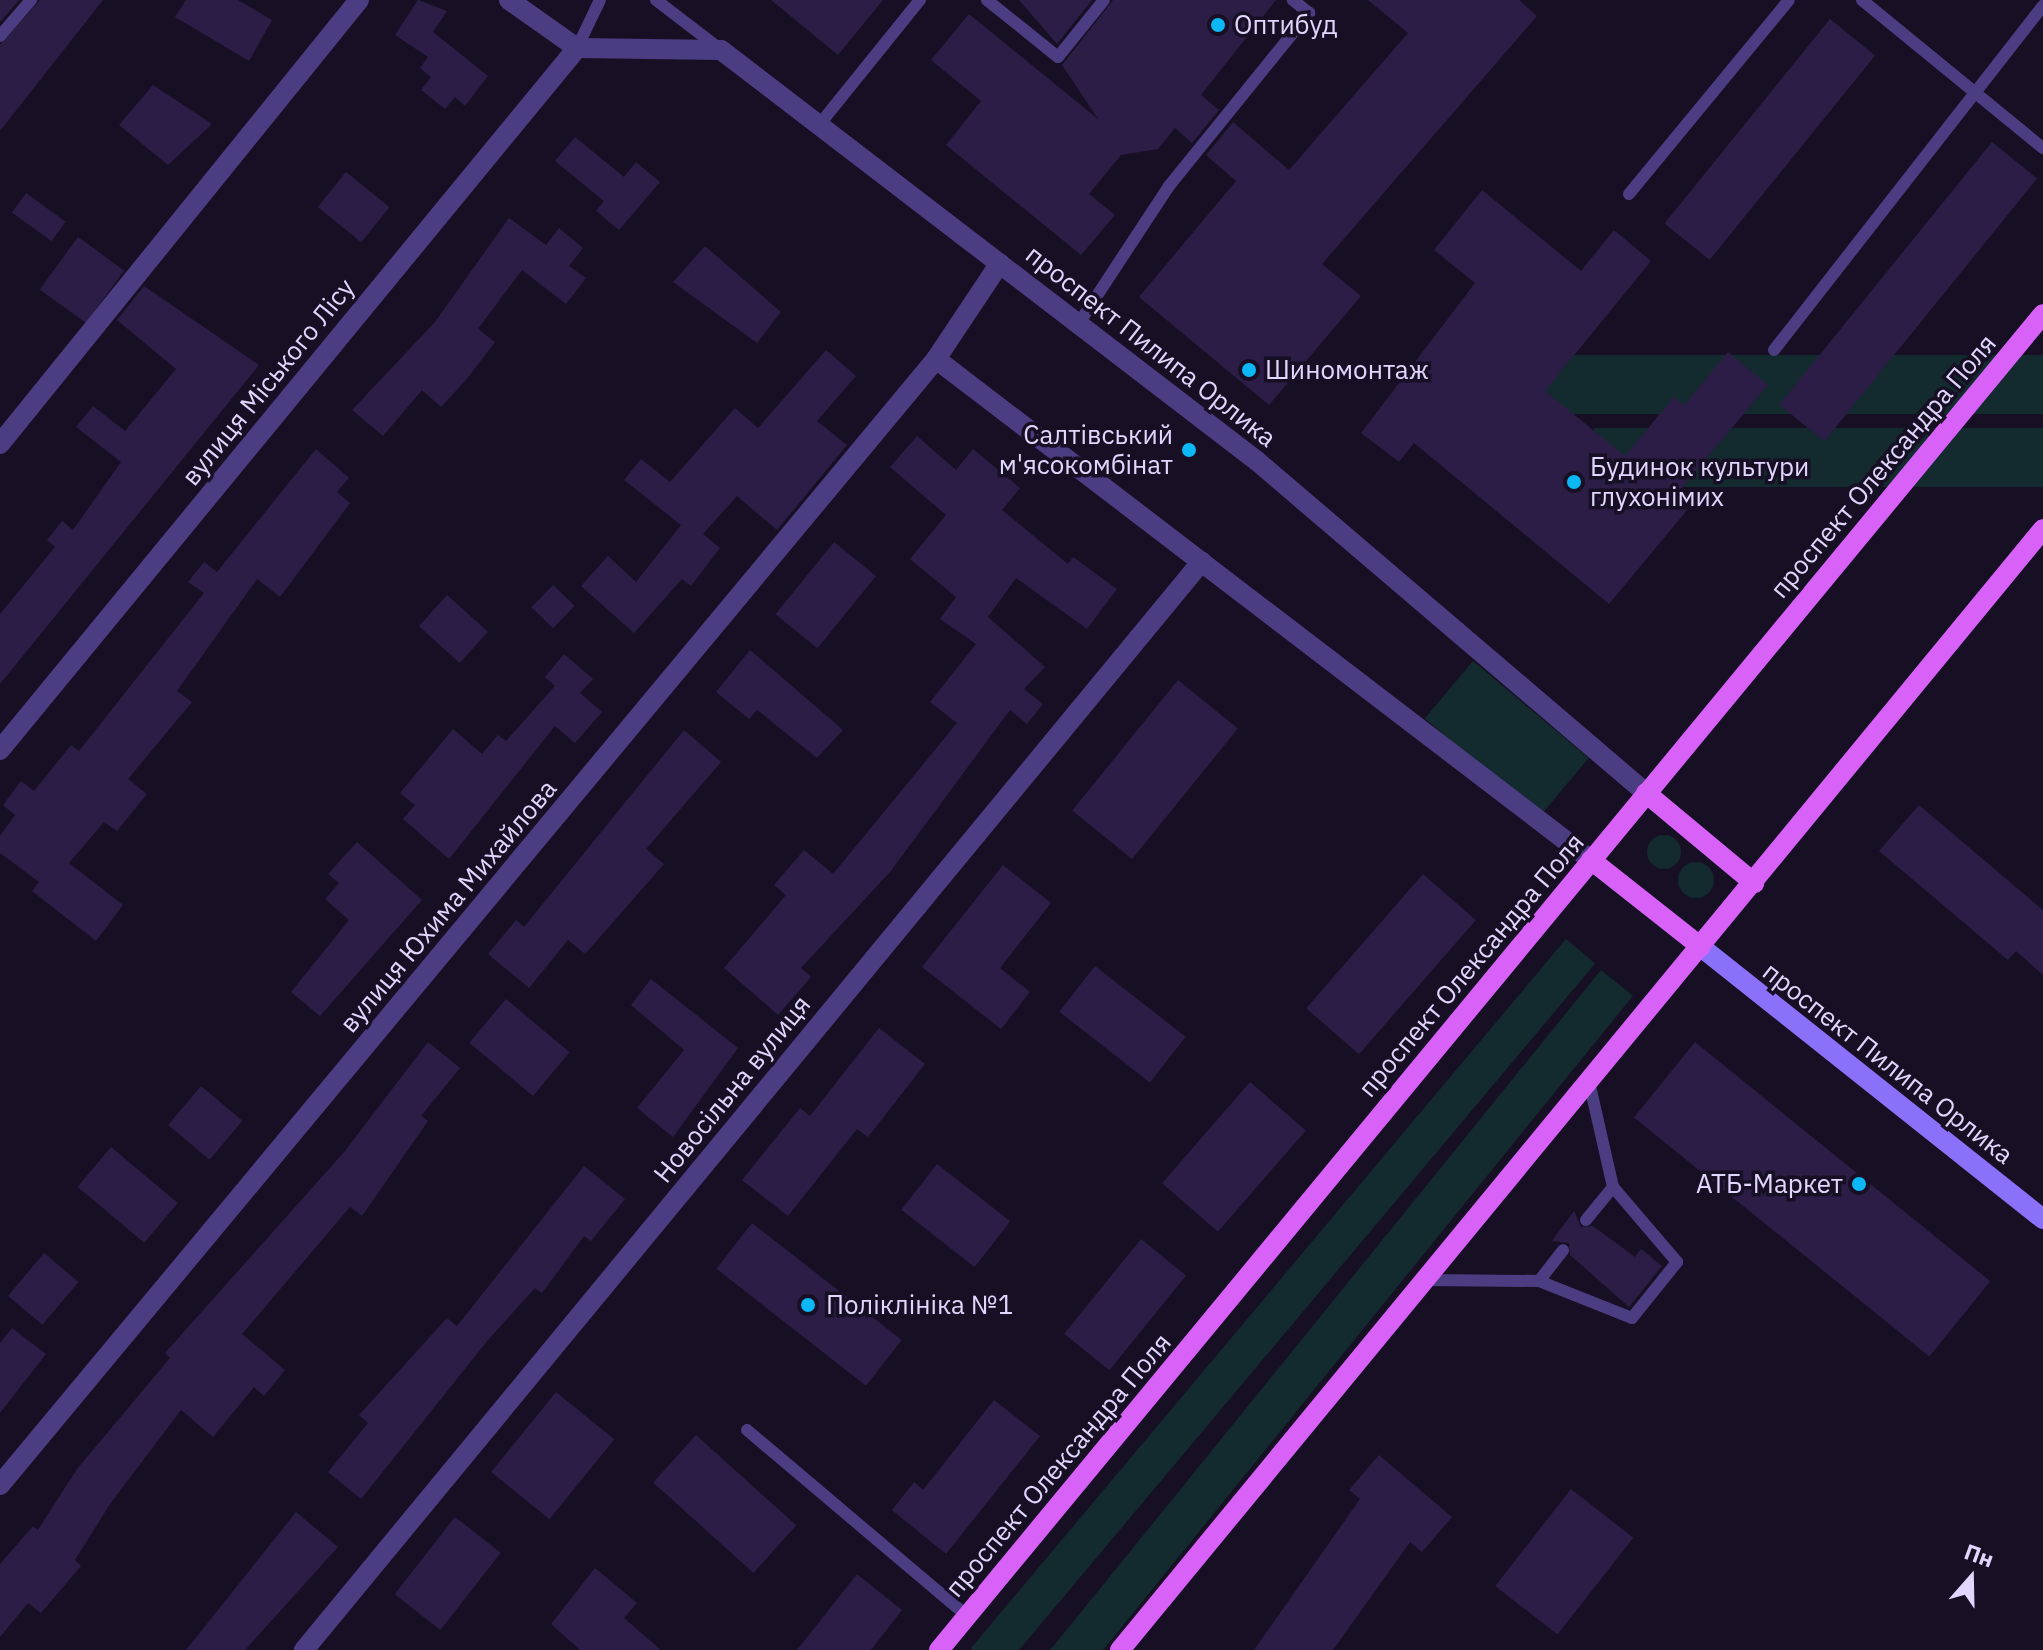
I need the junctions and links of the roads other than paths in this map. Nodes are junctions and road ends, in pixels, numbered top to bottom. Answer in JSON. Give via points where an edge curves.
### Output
{"nodes":[{"id":1,"x":31,"y":0,"type":"edge"},
{"id":2,"x":359,"y":0,"type":"edge"},
{"id":3,"x":509,"y":0,"type":"edge"},
{"id":4,"x":600,"y":0,"type":"edge"},
{"id":5,"x":656,"y":0,"type":"edge"},
{"id":6,"x":920,"y":0,"type":"edge"},
{"id":7,"x":987,"y":0,"type":"edge"},
{"id":8,"x":1104,"y":0,"type":"edge"},
{"id":9,"x":1293,"y":0,"type":"edge"},
{"id":10,"x":1789,"y":0,"type":"edge"},
{"id":11,"x":1862,"y":0,"type":"edge"},
{"id":12,"x":2043,"y":6,"type":"edge"},
{"id":13,"x":0,"y":36,"type":"edge"},
{"id":14,"x":577,"y":48,"type":"junction"},
{"id":15,"x":721,"y":50,"type":"junction"},
{"id":16,"x":1972,"y":90,"type":"junction"},
{"id":17,"x":819,"y":125,"type":"junction"},
{"id":18,"x":2043,"y":148,"type":"edge"},
{"id":19,"x":1629,"y":194,"type":"dead end"},
{"id":20,"x":1000,"y":263,"type":"junction"},
{"id":21,"x":2043,"y":314,"type":"edge"},
{"id":22,"x":1079,"y":323,"type":"junction"},
{"id":23,"x":1774,"y":350,"type":"dead end"},
{"id":24,"x":936,"y":359,"type":"junction"},
{"id":25,"x":0,"y":444,"type":"edge"},
{"id":26,"x":2043,"y":529,"type":"edge"},
{"id":27,"x":1202,"y":561,"type":"junction"},
{"id":28,"x":0,"y":750,"type":"edge"},
{"id":29,"x":1646,"y":793,"type":"junction"},
{"id":30,"x":1591,"y":860,"type":"junction"},
{"id":31,"x":1754,"y":883,"type":"junction"},
{"id":32,"x":1701,"y":947,"type":"junction"},
{"id":33,"x":1589,"y":1081,"type":"junction"},
{"id":34,"x":1613,"y":1187,"type":"junction"},
{"id":35,"x":2043,"y":1219,"type":"edge"},
{"id":36,"x":1586,"y":1220,"type":"dead end"},
{"id":37,"x":1563,"y":1250,"type":"dead end"},
{"id":38,"x":1424,"y":1280,"type":"junction"},
{"id":39,"x":1539,"y":1281,"type":"junction"},
{"id":40,"x":747,"y":1430,"type":"dead end"},
{"id":41,"x":0,"y":1485,"type":"edge"},
{"id":42,"x":967,"y":1616,"type":"junction"},
{"id":43,"x":304,"y":1650,"type":"edge"},
{"id":44,"x":939,"y":1650,"type":"edge"},
{"id":45,"x":1120,"y":1650,"type":"edge"}],
"edges":[{"from":1,"to":13,"type":"lane"},
{"from":2,"to":25,"type":"street"},
{"from":3,"to":14,"type":"street"},
{"from":4,"to":14,"type":"lane"},
{"from":5,"to":15,"type":"lane"},
{"from":6,"to":17,"type":"lane"},
{"from":7,"to":8,"type":"lane","via":[[1058,57]]},
{"from":9,"to":22,"type":"lane","via":[[1309,13],[1169,186]]},
{"from":10,"to":19,"type":"lane"},
{"from":11,"to":16,"type":"lane"},
{"from":12,"to":16,"type":"lane"},
{"from":14,"to":15,"type":"street"},
{"from":14,"to":28,"type":"street","name":"вулиця Міського Лісу"},
{"from":15,"to":17,"type":"street","name":"проспект Пилипа Орлика"},
{"from":16,"to":18,"type":"lane"},
{"from":16,"to":23,"type":"lane"},
{"from":17,"to":20,"type":"street","name":"проспект Пилипа Орлика"},
{"from":20,"to":22,"type":"street","name":"проспект Пилипа Орлика"},
{"from":20,"to":24,"type":"street","name":"вулиця Юхима Михайлова"},
{"from":21,"to":29,"type":"main road","name":"проспект Олександра Поля"},
{"from":22,"to":29,"type":"street","name":"проспект Пилипа Орлика","via":[[1257,461]]},
{"from":24,"to":27,"type":"street"},
{"from":24,"to":41,"type":"street","name":"вулиця Юхима Михайлова"},
{"from":26,"to":31,"type":"main road"},
{"from":27,"to":30,"type":"street"},
{"from":27,"to":43,"type":"street","name":"Новосільна вулиця"},
{"from":29,"to":30,"type":"main road","name":"проспект Олександра Поля"},
{"from":29,"to":31,"type":"main road"},
{"from":30,"to":32,"type":"main road"},
{"from":30,"to":42,"type":"main road","name":"проспект Олександра Поля"},
{"from":31,"to":32,"type":"main road"},
{"from":32,"to":33,"type":"main road"},
{"from":32,"to":35,"type":"main road","name":"проспект Пилипа Орлика"},
{"from":33,"to":34,"type":"lane"},
{"from":33,"to":38,"type":"main road"},
{"from":34,"to":36,"type":"lane"},
{"from":34,"to":39,"type":"lane","via":[[1677,1262],[1632,1318]]},
{"from":37,"to":39,"type":"lane"},
{"from":38,"to":39,"type":"lane"},
{"from":38,"to":45,"type":"main road"},
{"from":40,"to":42,"type":"lane"},
{"from":42,"to":44,"type":"main road","name":"проспект Олександра Поля"}]}
